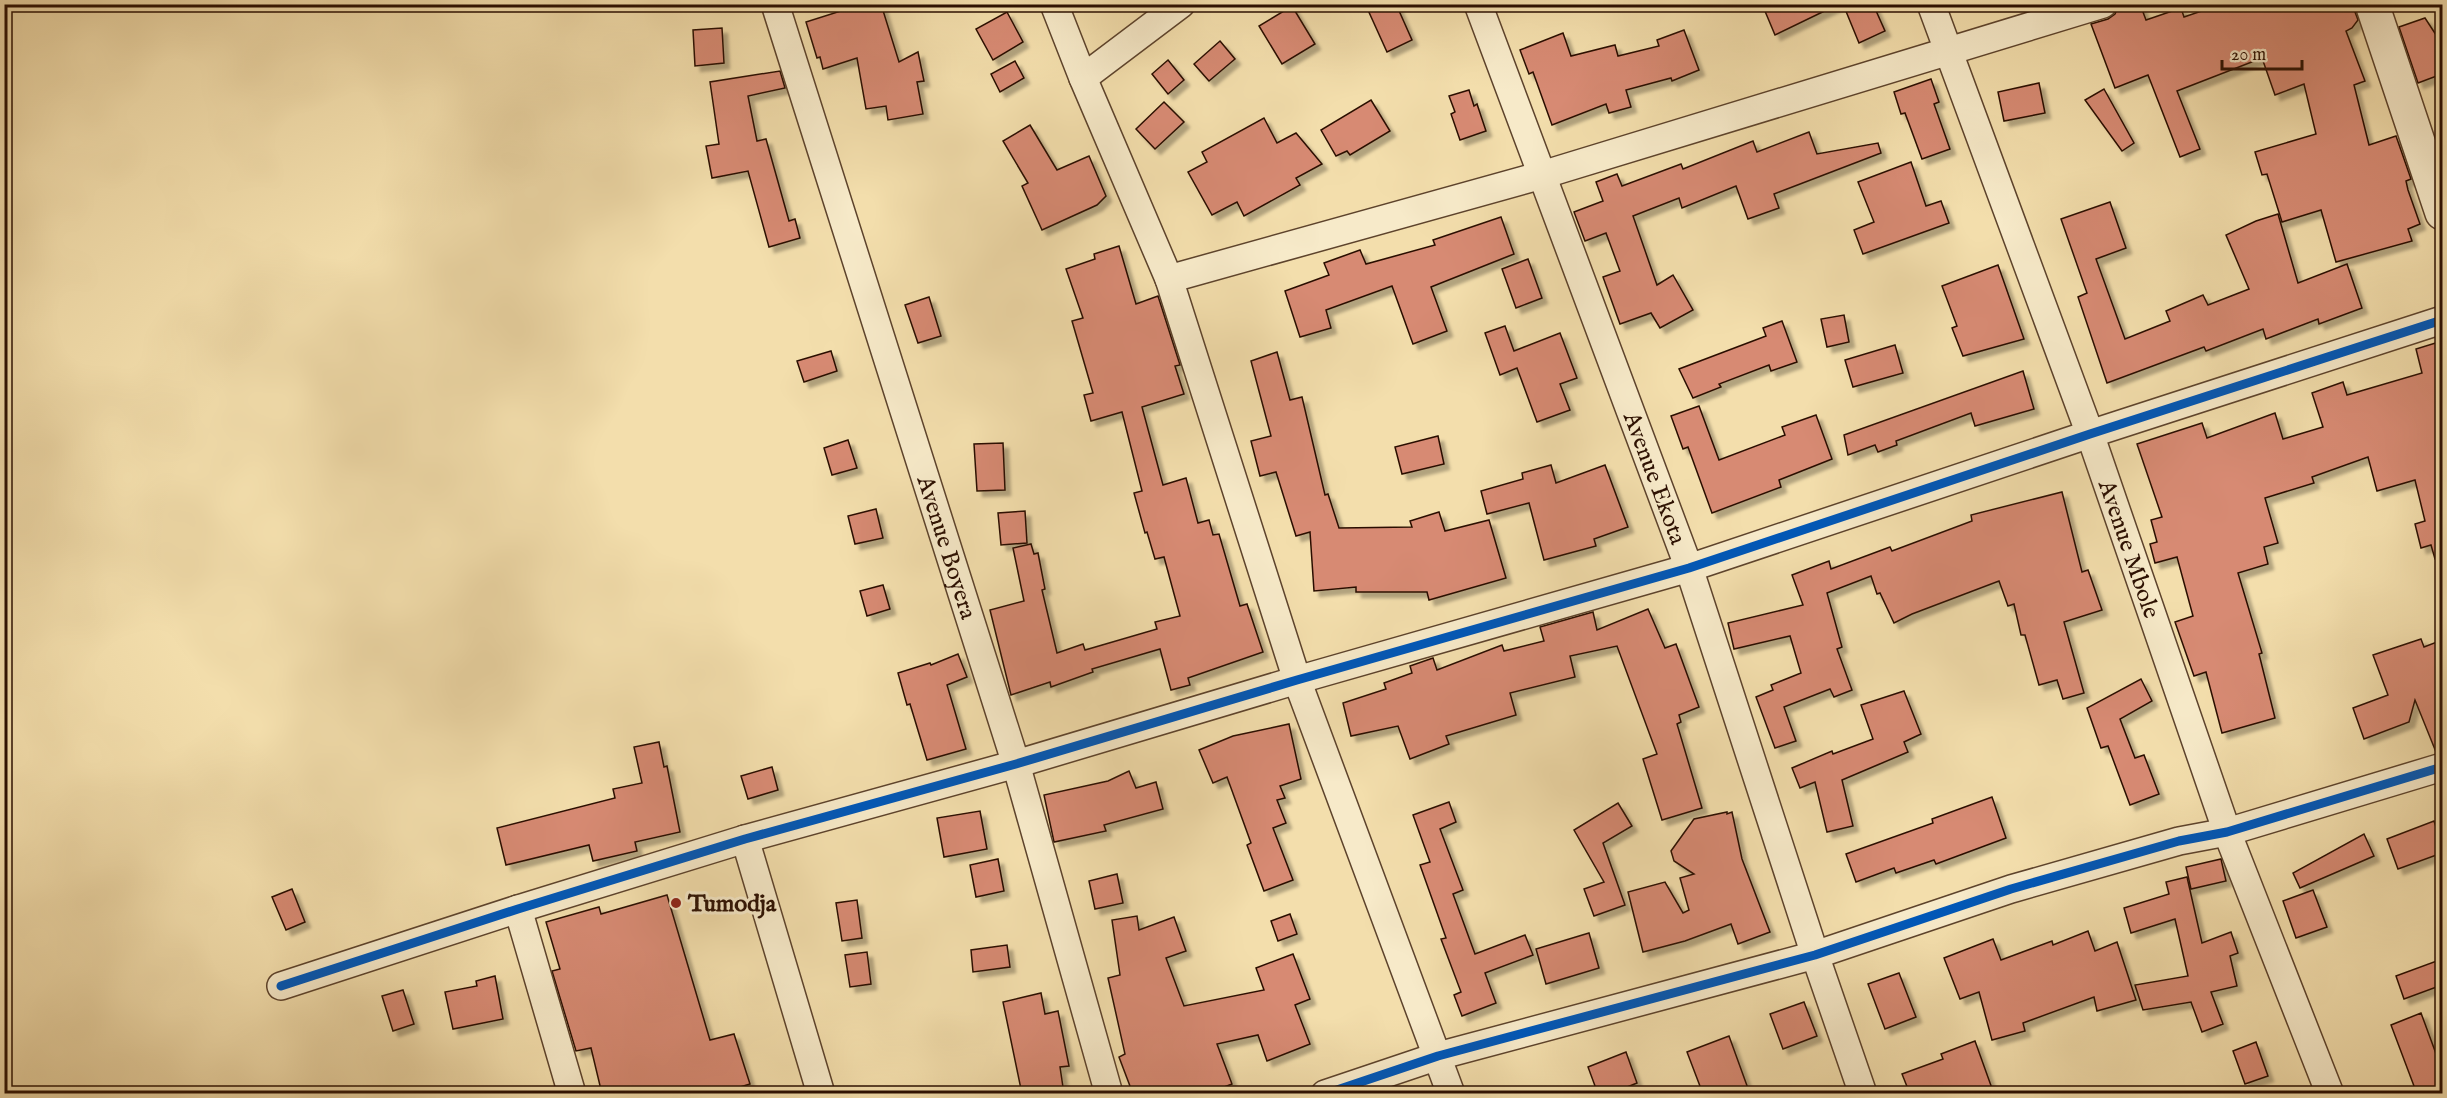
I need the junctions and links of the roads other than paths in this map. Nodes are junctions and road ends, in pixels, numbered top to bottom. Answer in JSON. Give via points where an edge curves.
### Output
{"nodes":[{"id":1,"x":775,"y":4,"type":"edge"},
{"id":2,"x":1054,"y":4,"type":"edge"},
{"id":3,"x":1181,"y":4,"type":"edge"},
{"id":4,"x":1478,"y":4,"type":"edge"},
{"id":5,"x":1931,"y":4,"type":"edge"},
{"id":6,"x":2103,"y":4,"type":"edge"},
{"id":7,"x":2372,"y":4,"type":"edge"},
{"id":8,"x":1948,"y":50,"type":"junction"},
{"id":9,"x":1083,"y":78,"type":"junction"},
{"id":10,"x":1542,"y":175,"type":"junction"},
{"id":11,"x":2442,"y":213,"type":"edge"},
{"id":12,"x":1168,"y":279,"type":"junction"},
{"id":13,"x":2442,"y":321,"type":"edge"},
{"id":14,"x":2090,"y":434,"type":"junction"},
{"id":15,"x":1689,"y":568,"type":"junction"},
{"id":16,"x":1297,"y":680,"type":"junction"},
{"id":17,"x":1016,"y":764,"type":"junction"},
{"id":18,"x":2442,"y":767,"type":"edge"},
{"id":19,"x":2227,"y":832,"type":"junction"},
{"id":20,"x":745,"y":839,"type":"junction"},
{"id":21,"x":518,"y":909,"type":"junction"},
{"id":22,"x":1815,"y":955,"type":"junction"},
{"id":23,"x":281,"y":986,"type":"dead end"},
{"id":24,"x":1438,"y":1056,"type":"junction"},
{"id":25,"x":572,"y":1094,"type":"edge"},
{"id":26,"x":821,"y":1094,"type":"edge"},
{"id":27,"x":1109,"y":1094,"type":"edge"},
{"id":28,"x":1325,"y":1094,"type":"edge"},
{"id":29,"x":1450,"y":1094,"type":"edge"},
{"id":30,"x":1863,"y":1094,"type":"edge"},
{"id":31,"x":2330,"y":1094,"type":"edge"}],
"edges":[{"from":1,"to":17,"type":"street","name":"Avenue Boyera"},
{"from":2,"to":9,"type":"street"},
{"from":3,"to":9,"type":"street"},
{"from":4,"to":10,"type":"street","name":"Avenue Ekota"},
{"from":5,"to":8,"type":"street","name":"Avenue Mbole"},
{"from":6,"to":8,"type":"street"},
{"from":7,"to":11,"type":"street"},
{"from":8,"to":10,"type":"street"},
{"from":8,"to":14,"type":"street","name":"Avenue Mbole"},
{"from":9,"to":12,"type":"street"},
{"from":10,"to":12,"type":"street"},
{"from":10,"to":15,"type":"street","name":"Avenue Ekota"},
{"from":12,"to":16,"type":"street"},
{"from":13,"to":14,"type":"street"},
{"from":14,"to":15,"type":"street"},
{"from":14,"to":19,"type":"street","name":"Avenue Mbole"},
{"from":15,"to":16,"type":"street"},
{"from":15,"to":22,"type":"street","name":"Avenue Ekota"},
{"from":16,"to":17,"type":"street"},
{"from":16,"to":24,"type":"street"},
{"from":17,"to":20,"type":"street"},
{"from":17,"to":27,"type":"street","name":"Avenue Boyera"},
{"from":18,"to":19,"type":"street"},
{"from":19,"to":22,"type":"street","via":[[2179,841],[2011,889]]},
{"from":19,"to":31,"type":"street","name":"Avenue Mbole"},
{"from":20,"to":21,"type":"street"},
{"from":20,"to":26,"type":"street"},
{"from":21,"to":23,"type":"street"},
{"from":21,"to":25,"type":"street"},
{"from":22,"to":24,"type":"street"},
{"from":22,"to":30,"type":"street","name":"Avenue Ekota"},
{"from":24,"to":28,"type":"street"},
{"from":24,"to":29,"type":"street"}]}
